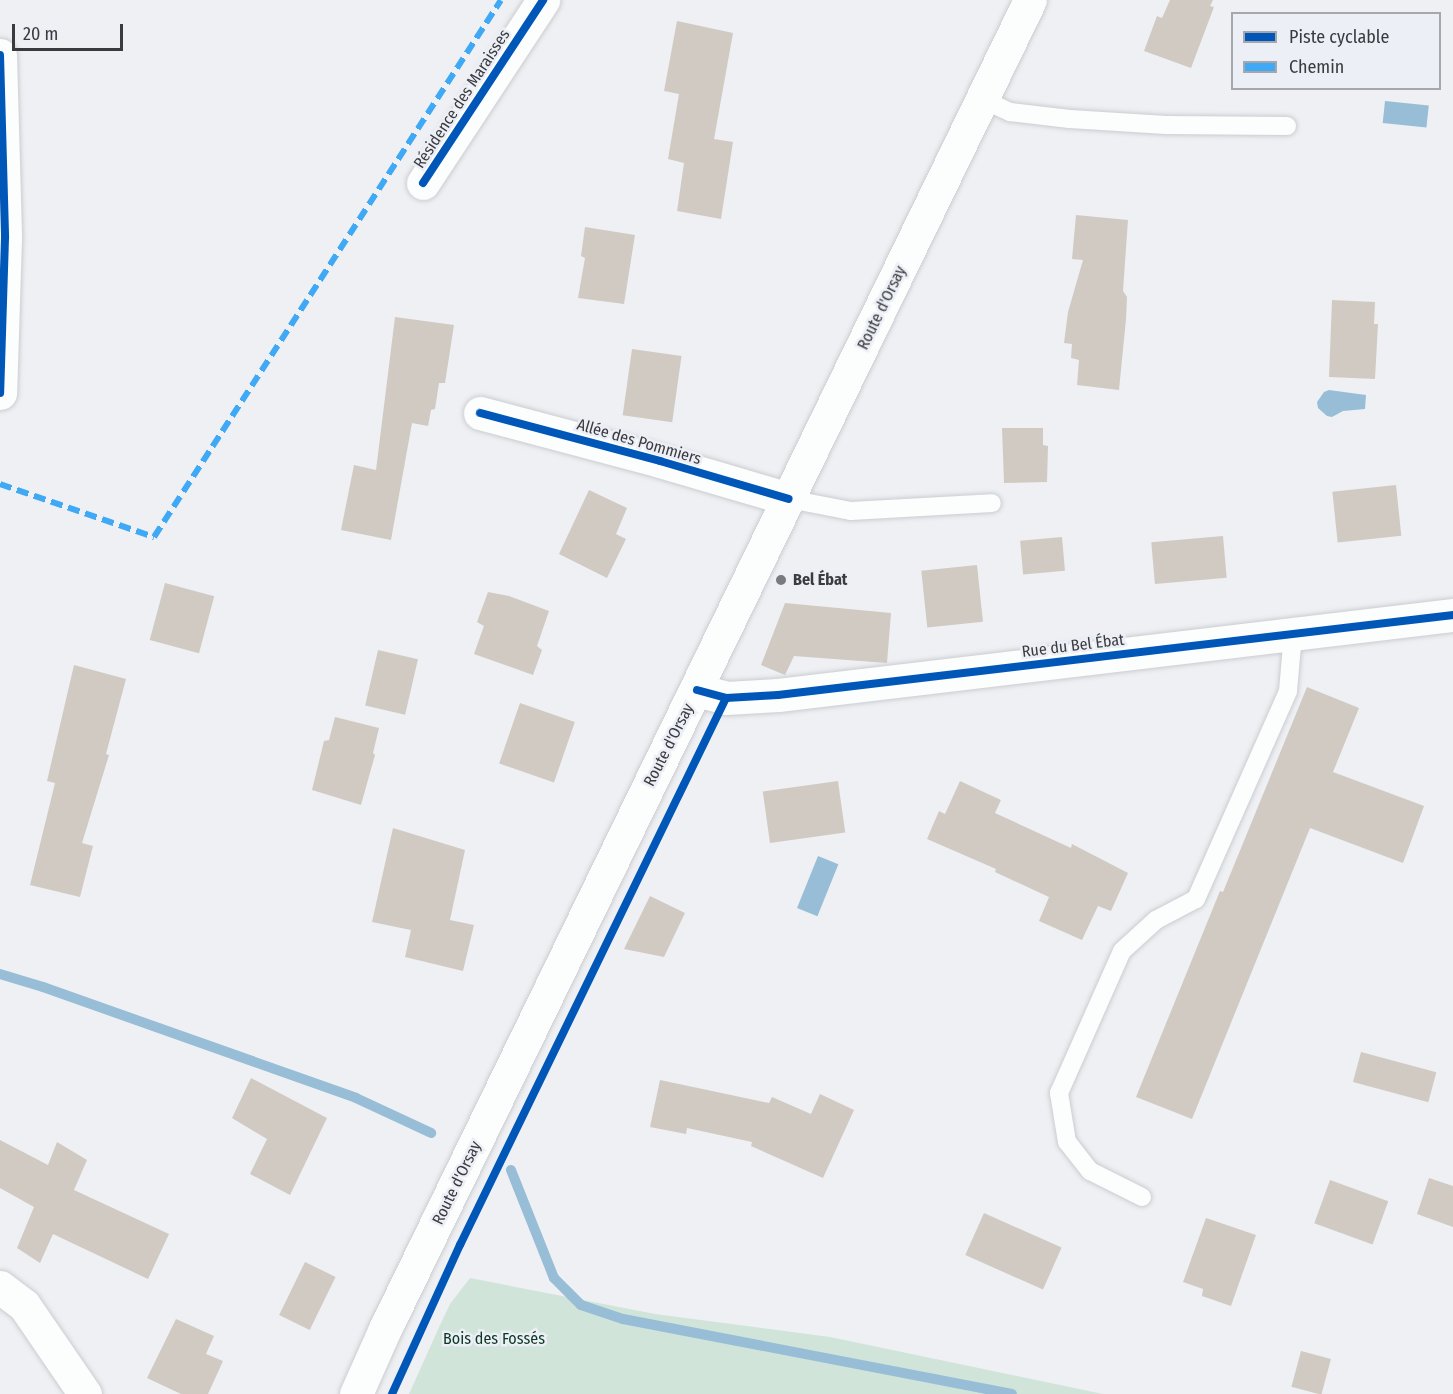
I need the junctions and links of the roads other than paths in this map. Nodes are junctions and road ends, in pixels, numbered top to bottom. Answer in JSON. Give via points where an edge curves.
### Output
{"nodes":[{"id":1,"x":543,"y":0,"type":"edge"},
{"id":2,"x":1030,"y":0,"type":"edge"},
{"id":3,"x":0,"y":55,"type":"edge"},
{"id":4,"x":982,"y":99,"type":"junction"},
{"id":5,"x":1287,"y":126,"type":"dead end"},
{"id":6,"x":423,"y":183,"type":"dead end"},
{"id":7,"x":0,"y":393,"type":"edge"},
{"id":8,"x":480,"y":413,"type":"dead end"},
{"id":9,"x":789,"y":500,"type":"junction"},
{"id":10,"x":992,"y":503,"type":"dead end"},
{"id":11,"x":1453,"y":615,"type":"edge"},
{"id":12,"x":1293,"y":634,"type":"junction"},
{"id":13,"x":697,"y":690,"type":"junction"},
{"id":14,"x":1142,"y":1197,"type":"dead end"},
{"id":15,"x":0,"y":1287,"type":"edge"},
{"id":16,"x":84,"y":1394,"type":"edge"},
{"id":17,"x":356,"y":1394,"type":"edge"}],
"edges":[{"from":1,"to":6,"type":"street","name":"Résidence des Maraisses"},
{"from":2,"to":4,"type":"street","name":"Route d'Orsay"},
{"from":3,"to":7,"type":"street","via":[[4,238]]},
{"from":4,"to":5,"type":"lane","via":[[1010,112],[1070,118],[1167,125]]},
{"from":4,"to":9,"type":"street","name":"Route d'Orsay"},
{"from":8,"to":9,"type":"street","name":"Allée des Pommiers"},
{"from":9,"to":10,"type":"lane","via":[[851,511]]},
{"from":9,"to":13,"type":"street","name":"Route d'Orsay"},
{"from":11,"to":12,"type":"street","name":"Rue du Bel Ébat"},
{"from":12,"to":13,"type":"street","name":"Rue du Bel Ébat","via":[[778,695],[726,698]]},
{"from":12,"to":14,"type":"lane","via":[[1288,691],[1196,899],[1156,920],[1122,951],[1059,1093],[1067,1142],[1090,1171]]},
{"from":13,"to":17,"type":"street","name":"Route d'Orsay"},
{"from":15,"to":16,"type":"street","via":[[24,1305]]}]}
